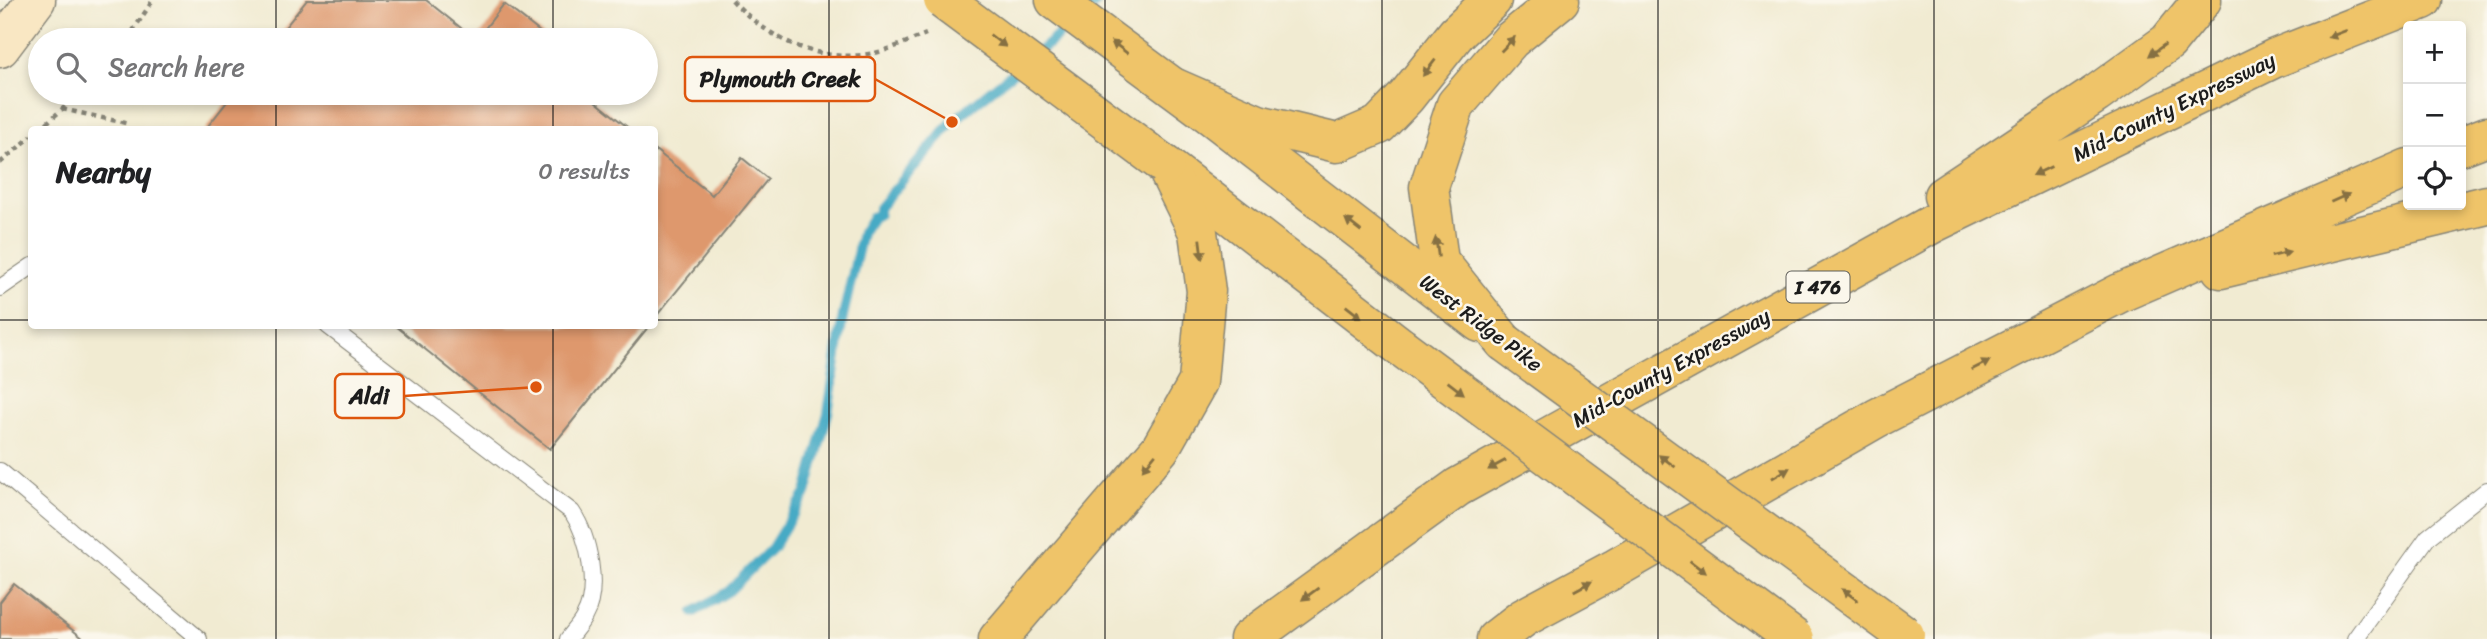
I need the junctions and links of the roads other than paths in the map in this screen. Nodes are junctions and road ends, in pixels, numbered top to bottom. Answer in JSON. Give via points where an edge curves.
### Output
{"nodes":[{"id":1,"x":36,"y":0,"type":"edge"},
{"id":2,"x":1055,"y":0,"type":"edge"},
{"id":3,"x":1492,"y":0,"type":"edge"},
{"id":4,"x":1560,"y":0,"type":"edge"},
{"id":5,"x":2202,"y":0,"type":"edge"},
{"id":6,"x":2423,"y":0,"type":"edge"},
{"id":7,"x":936,"y":16,"type":"edge"},
{"id":8,"x":0,"y":48,"type":"edge"},
{"id":9,"x":1218,"y":112,"type":"junction"},
{"id":10,"x":2487,"y":136,"type":"edge"},
{"id":11,"x":2466,"y":144,"type":"edge"},
{"id":12,"x":1165,"y":165,"type":"junction"},
{"id":13,"x":2403,"y":170,"type":"edge"},
{"id":14,"x":2487,"y":205,"type":"edge"},
{"id":15,"x":28,"y":269,"type":"edge"},
{"id":16,"x":0,"y":288,"type":"edge"},
{"id":17,"x":2120,"y":293,"type":"junction"},
{"id":18,"x":1753,"y":323,"type":"junction"},
{"id":19,"x":332,"y":329,"type":"edge"},
{"id":20,"x":1504,"y":342,"type":"junction"},
{"id":21,"x":0,"y":471,"type":"edge"},
{"id":22,"x":2487,"y":490,"type":"edge"},
{"id":23,"x":1507,"y":632,"type":"edge"},
{"id":24,"x":1908,"y":637,"type":"edge"},
{"id":25,"x":199,"y":639,"type":"edge"},
{"id":26,"x":568,"y":639,"type":"edge"},
{"id":27,"x":998,"y":639,"type":"edge"},
{"id":28,"x":1249,"y":639,"type":"edge"},
{"id":29,"x":1795,"y":639,"type":"edge"},
{"id":30,"x":2355,"y":639,"type":"edge"}],
"edges":[{"from":1,"to":8,"type":"street"},
{"from":9,"to":2,"type":"main road","one_way":true,"via":[[1173,87]]},
{"from":3,"to":9,"type":"main road","one_way":true,"via":[[1456,34],[1378,125],[1336,143]]},
{"from":20,"to":4,"type":"main road","one_way":true,"via":[[1439,261],[1429,187],[1456,104],[1511,40]]},
{"from":5,"to":18,"type":"main road","one_way":true,"via":[[2168,42],[2096,94]]},
{"from":6,"to":18,"type":"main road","name":"Mid-County Expressway","number":"I 476","one_way":true,"via":[[2275,58],[2165,111],[1934,223]]},
{"from":7,"to":12,"type":"main road","one_way":true,"bridge":true},
{"from":20,"to":9,"type":"main road","name":"West Ridge Pike","one_way":true},
{"from":10,"to":11,"type":"main road"},
{"from":12,"to":27,"type":"main road","one_way":true,"via":[[1198,232],[1206,291],[1198,382],[1160,449]]},
{"from":12,"to":29,"type":"main road","one_way":true,"bridge":true,"via":[[1401,348]]},
{"from":17,"to":13,"type":"main road","one_way":true},
{"from":17,"to":14,"type":"main road","one_way":true},
{"from":15,"to":16,"type":"lane"},
{"from":23,"to":17,"type":"main road","one_way":true,"via":[[1877,418]]},
{"from":18,"to":28,"type":"main road","name":"Mid-County Expressway","number":"I 476","one_way":true,"via":[[1458,486]]},
{"from":19,"to":26,"type":"lane","via":[[572,512],[581,526],[593,577],[586,615]]},
{"from":24,"to":20,"type":"main road","name":"West Ridge Pike","one_way":true,"bridge":true},
{"from":21,"to":25,"type":"lane"},
{"from":22,"to":30,"type":"lane","via":[[2428,537]]}]}
